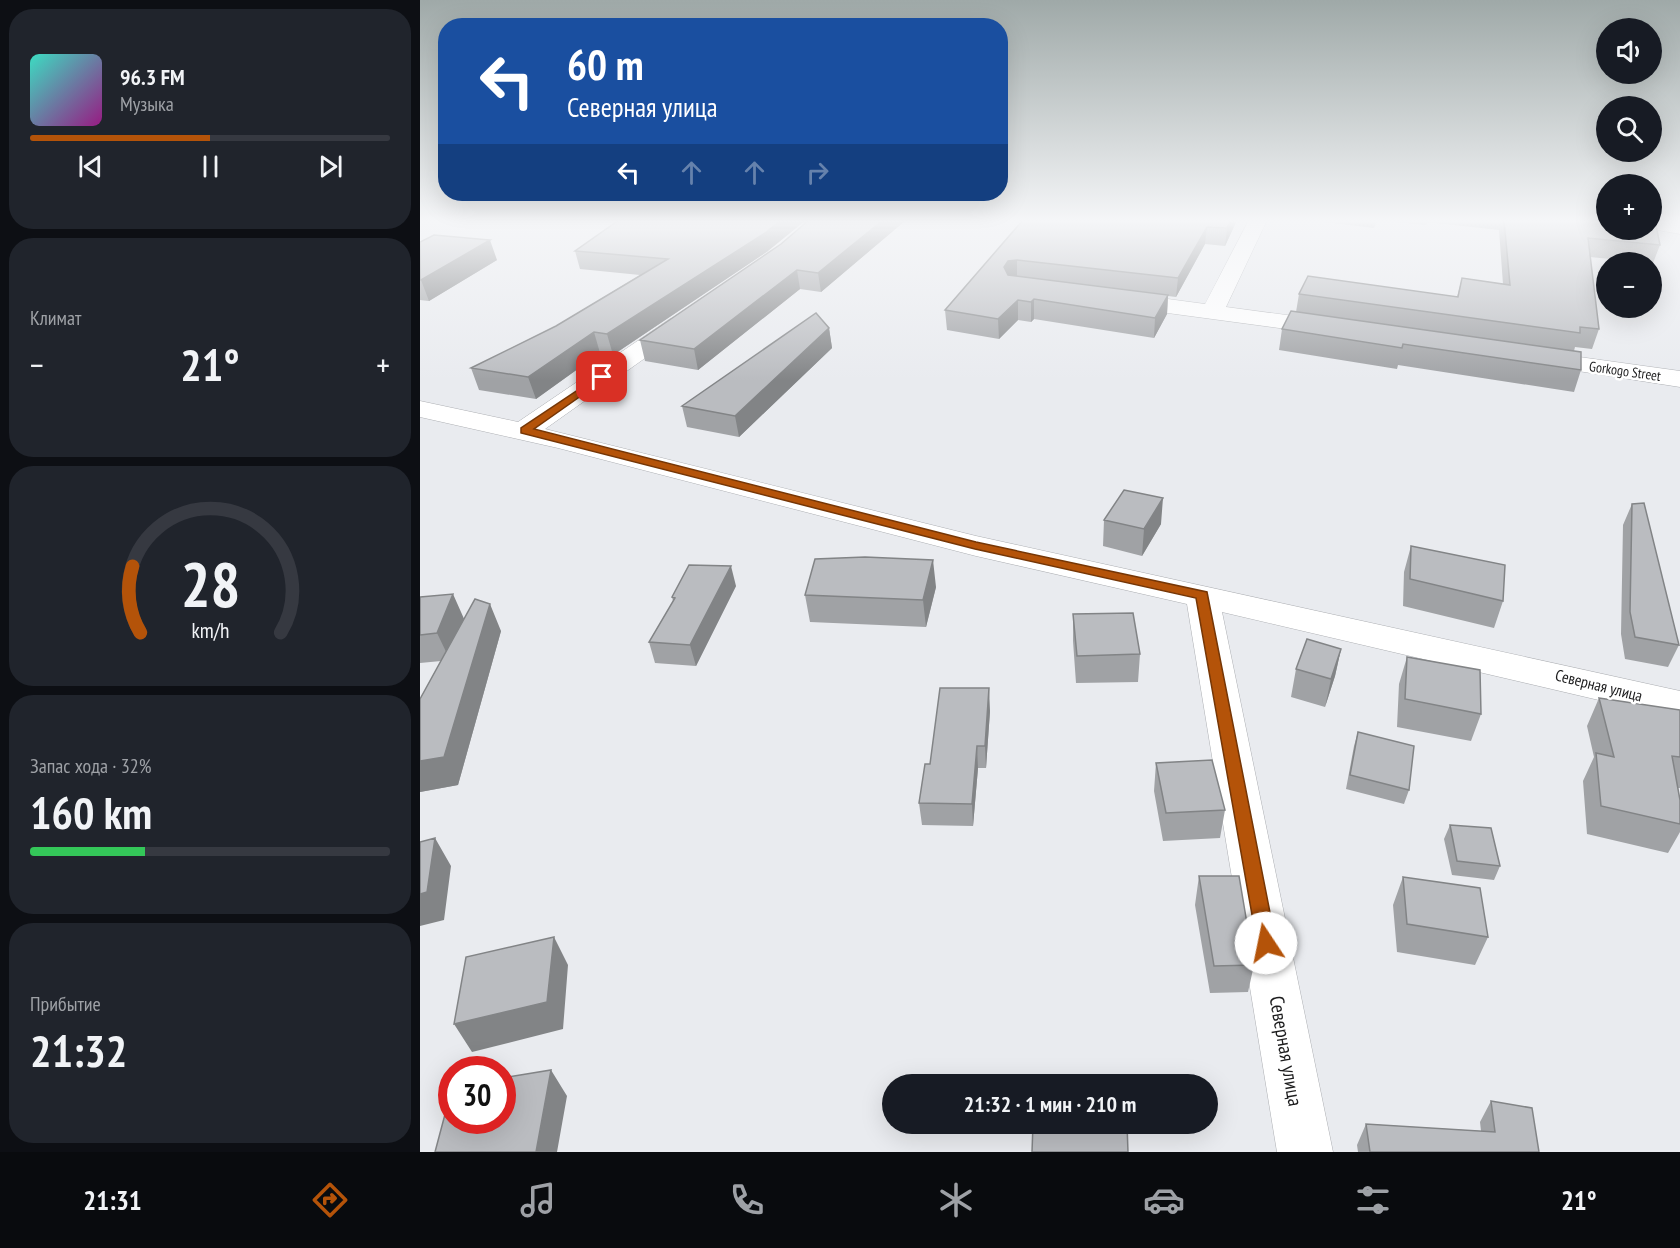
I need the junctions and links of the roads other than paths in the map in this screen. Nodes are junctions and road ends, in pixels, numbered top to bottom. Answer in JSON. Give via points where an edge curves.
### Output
{"nodes":[{"id":1,"x":1232,"y":274,"type":"edge"},
{"id":2,"x":1098,"y":297,"type":"edge"},
{"id":3,"x":698,"y":310,"type":"edge"},
{"id":4,"x":1214,"y":311,"type":"junction"},
{"id":5,"x":1355,"y":332,"type":"edge"},
{"id":6,"x":1509,"y":354,"type":"edge"},
{"id":7,"x":1680,"y":379,"type":"edge"},
{"id":8,"x":420,"y":408,"type":"edge"},
{"id":9,"x":525,"y":430,"type":"junction"},
{"id":10,"x":1202,"y":595,"type":"junction"},
{"id":11,"x":1680,"y":705,"type":"edge"},
{"id":12,"x":1305,"y":1152,"type":"edge"}],
"edges":[{"from":1,"to":4,"type":"street"},
{"from":2,"to":4,"type":"street"},
{"from":3,"to":9,"type":"street"},
{"from":4,"to":5,"type":"street"},
{"from":6,"to":7,"type":"street","name":"Gorkogo Street"},
{"from":8,"to":9,"type":"street","name":"Северная улица"},
{"from":9,"to":10,"type":"street","name":"Северная улица","via":[[975,545]]},
{"from":10,"to":11,"type":"street","name":"Северная улица","via":[[1498,660]]},
{"from":10,"to":12,"type":"street","name":"Северная улица"}]}
